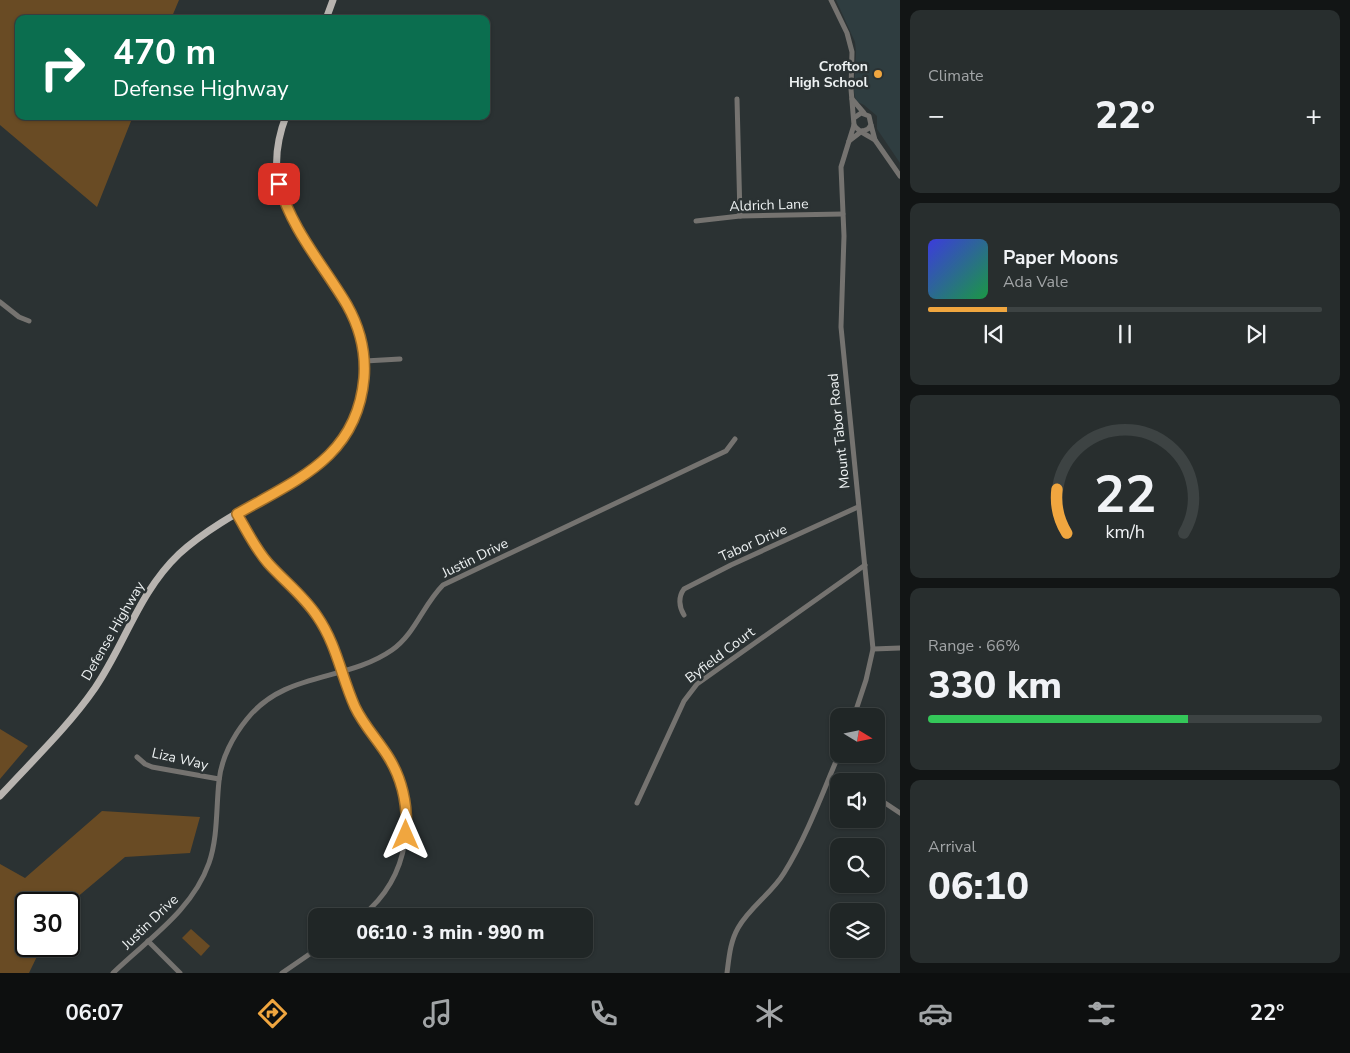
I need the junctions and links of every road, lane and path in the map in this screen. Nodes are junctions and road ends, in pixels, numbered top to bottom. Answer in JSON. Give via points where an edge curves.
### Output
{"nodes":[{"id":1,"x":333,"y":0,"type":"edge"},
{"id":2,"x":830,"y":0,"type":"edge"},
{"id":3,"x":327,"y":15,"type":"edge"},
{"id":4,"x":852,"y":98,"type":"junction"},
{"id":5,"x":737,"y":99,"type":"dead end"},
{"id":6,"x":864,"y":113,"type":"junction"},
{"id":7,"x":854,"y":118,"type":"junction"},
{"id":8,"x":285,"y":120,"type":"edge"},
{"id":9,"x":854,"y":125,"type":"junction"},
{"id":10,"x":871,"y":125,"type":"junction"},
{"id":11,"x":862,"y":131,"type":"junction"},
{"id":12,"x":875,"y":140,"type":"junction"},
{"id":13,"x":849,"y":141,"type":"junction"},
{"id":14,"x":900,"y":176,"type":"edge"},
{"id":15,"x":843,"y":214,"type":"junction"},
{"id":16,"x":740,"y":216,"type":"junction"},
{"id":17,"x":696,"y":221,"type":"dead end"},
{"id":18,"x":0,"y":302,"type":"edge"},
{"id":19,"x":29,"y":321,"type":"dead end"},
{"id":20,"x":400,"y":359,"type":"dead end"},
{"id":21,"x":365,"y":361,"type":"junction"},
{"id":22,"x":735,"y":439,"type":"dead end"},
{"id":23,"x":858,"y":508,"type":"junction"},
{"id":24,"x":237,"y":514,"type":"junction"},
{"id":25,"x":864,"y":565,"type":"junction"},
{"id":26,"x":684,"y":616,"type":"dead end"},
{"id":27,"x":900,"y":648,"type":"edge"},
{"id":28,"x":873,"y":649,"type":"junction"},
{"id":29,"x":343,"y":671,"type":"junction"},
{"id":30,"x":857,"y":708,"type":"edge"},
{"id":31,"x":137,"y":757,"type":"dead end"},
{"id":32,"x":830,"y":777,"type":"edge"},
{"id":33,"x":219,"y":778,"type":"junction"},
{"id":34,"x":0,"y":796,"type":"edge"},
{"id":35,"x":637,"y":803,"type":"dead end"},
{"id":36,"x":885,"y":803,"type":"edge"},
{"id":37,"x":900,"y":813,"type":"edge"},
{"id":38,"x":370,"y":908,"type":"edge"},
{"id":39,"x":148,"y":941,"type":"junction"},
{"id":40,"x":308,"y":955,"type":"edge"},
{"id":41,"x":113,"y":973,"type":"edge"},
{"id":42,"x":180,"y":973,"type":"edge"},
{"id":43,"x":282,"y":973,"type":"edge"},
{"id":44,"x":727,"y":973,"type":"edge"}],
"edges":[{"from":1,"to":3,"type":"main road"},
{"from":2,"to":4,"type":"street","via":[[850,42]]},
{"from":4,"to":6,"type":"street"},
{"from":4,"to":7,"type":"street"},
{"from":5,"to":16,"type":"street"},
{"from":6,"to":7,"type":"street"},
{"from":6,"to":10,"type":"street","via":[[871,119]]},
{"from":7,"to":9,"type":"street"},
{"from":8,"to":21,"type":"main road","name":"Defense Highway","via":[[277,155],[282,195],[296,225],[354,318]]},
{"from":9,"to":11,"type":"street"},
{"from":9,"to":13,"type":"street","name":"Mount Tabor Road"},
{"from":10,"to":11,"type":"street"},
{"from":10,"to":12,"type":"street"},
{"from":11,"to":12,"type":"street"},
{"from":11,"to":13,"type":"street"},
{"from":12,"to":14,"type":"street"},
{"from":13,"to":15,"type":"street","name":"Mount Tabor Road","via":[[841,167]]},
{"from":15,"to":16,"type":"street","name":"Aldrich Lane"},
{"from":15,"to":23,"type":"street","name":"Mount Tabor Road","via":[[841,327]]},
{"from":16,"to":17,"type":"street","name":"Aldrich Lane"},
{"from":18,"to":19,"type":"street"},
{"from":20,"to":21,"type":"street"},
{"from":21,"to":24,"type":"main road","name":"Defense Highway","via":[[359,406],[351,428],[336,448],[316,467]]},
{"from":22,"to":29,"type":"street","name":"Justin Drive","via":[[726,451],[442,585],[400,644],[378,659]]},
{"from":23,"to":25,"type":"street","name":"Mount Tabor Road"},
{"from":23,"to":26,"type":"street","name":"Tabor Drive","via":[[684,589],[680,601]]},
{"from":24,"to":29,"type":"street","via":[[269,564],[320,619]]},
{"from":24,"to":34,"type":"main road","name":"Defense Highway","via":[[198,539],[161,574],[138,607],[94,689],[67,724]]},
{"from":25,"to":28,"type":"street","name":"Mount Tabor Road"},
{"from":25,"to":35,"type":"street","name":"Byfield Court","via":[[697,684],[684,701]]},
{"from":27,"to":28,"type":"street"},
{"from":28,"to":30,"type":"street","name":"Mount Tabor Road"},
{"from":29,"to":33,"type":"street","name":"Justin Drive","via":[[292,686],[266,701],[239,730]]},
{"from":29,"to":38,"type":"street","via":[[358,714],[388,757],[398,778],[407,813],[405,844],[397,870],[381,898]]},
{"from":31,"to":33,"type":"street","name":"Liza Way","via":[[152,767]]},
{"from":32,"to":44,"type":"street","via":[[784,874],[738,928]]},
{"from":33,"to":39,"type":"street","name":"Justin Drive","via":[[213,850],[204,877],[183,908]]},
{"from":36,"to":37,"type":"street"},
{"from":39,"to":41,"type":"street","name":"Justin Drive"},
{"from":39,"to":42,"type":"street"},
{"from":40,"to":43,"type":"street"}]}
